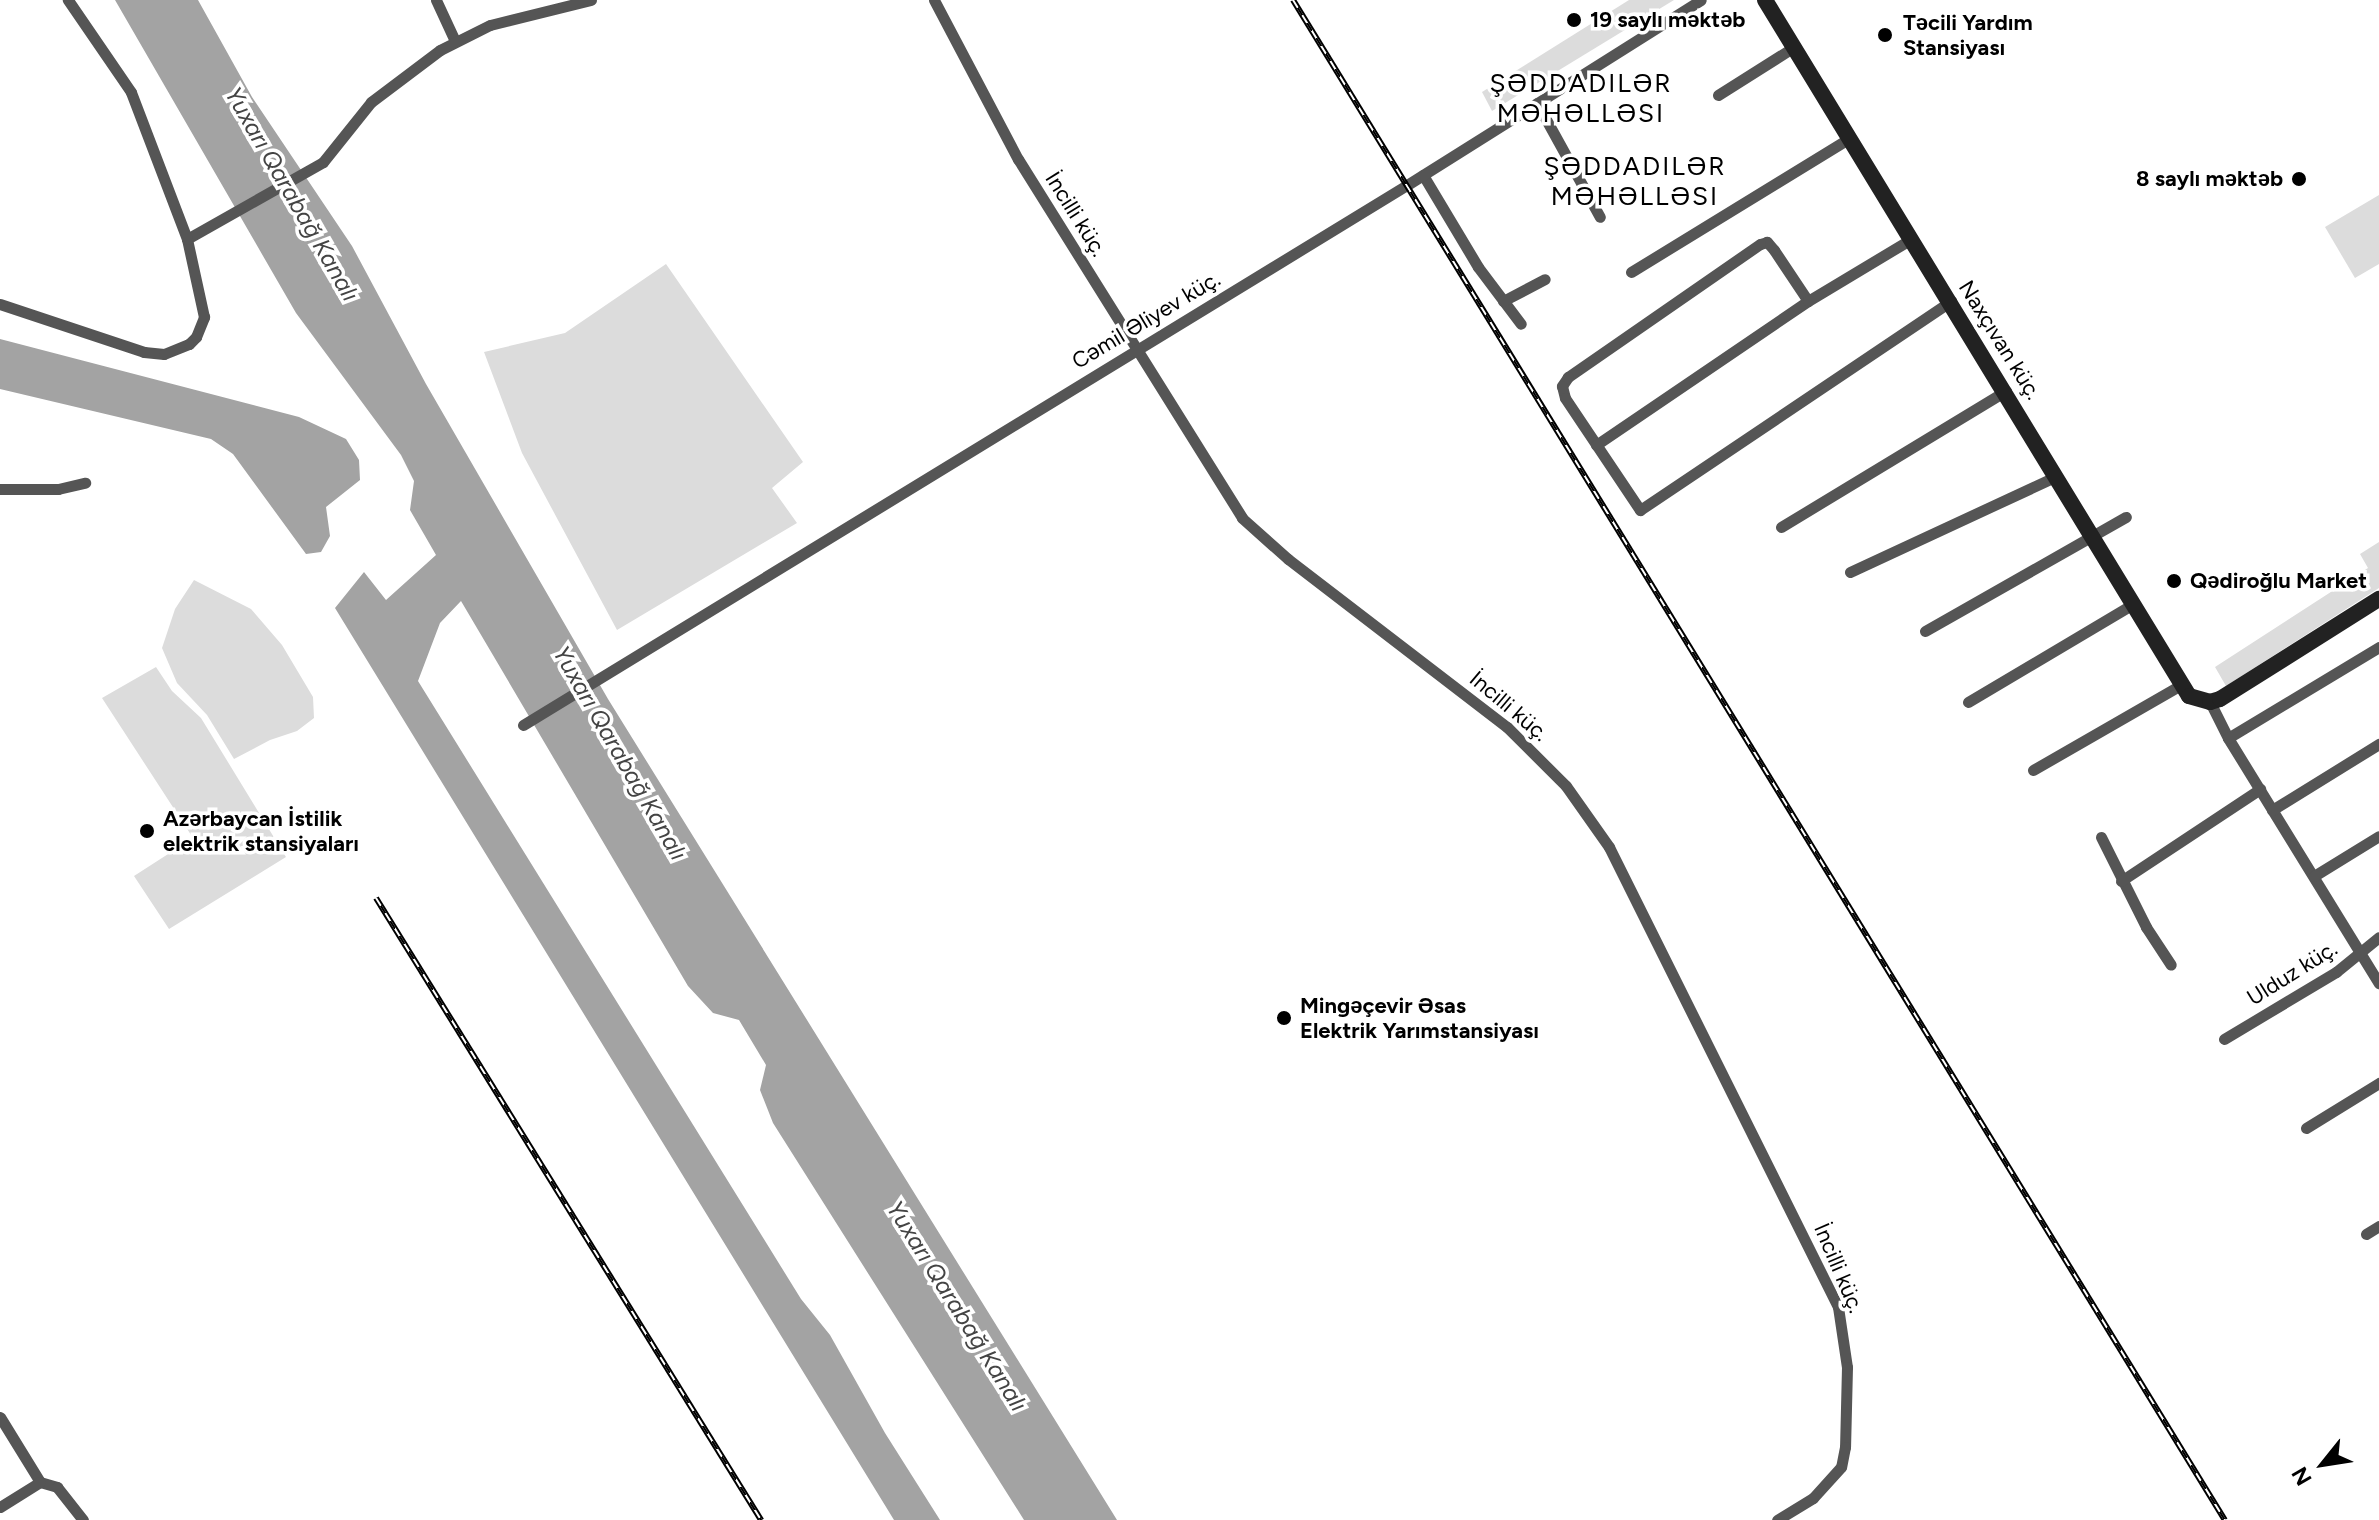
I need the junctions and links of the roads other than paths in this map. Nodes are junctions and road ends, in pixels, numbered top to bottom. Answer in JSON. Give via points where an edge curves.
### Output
{"nodes":[{"id":1,"x":68,"y":0,"type":"edge"},
{"id":2,"x":436,"y":0,"type":"edge"},
{"id":3,"x":591,"y":0,"type":"edge"},
{"id":4,"x":934,"y":0,"type":"edge"},
{"id":5,"x":1701,"y":0,"type":"edge"},
{"id":6,"x":1765,"y":0,"type":"edge"},
{"id":7,"x":455,"y":41,"type":"junction"},
{"id":8,"x":1794,"y":47,"type":"junction"},
{"id":9,"x":1718,"y":95,"type":"dead end"},
{"id":10,"x":1537,"y":103,"type":"junction"},
{"id":11,"x":1850,"y":138,"type":"junction"},
{"id":12,"x":1423,"y":175,"type":"junction"},
{"id":13,"x":1600,"y":217,"type":"dead end"},
{"id":14,"x":187,"y":239,"type":"junction"},
{"id":15,"x":1911,"y":239,"type":"junction"},
{"id":16,"x":1631,"y":272,"type":"dead end"},
{"id":17,"x":1545,"y":279,"type":"dead end"},
{"id":18,"x":1503,"y":301,"type":"junction"},
{"id":19,"x":1808,"y":301,"type":"junction"},
{"id":20,"x":1951,"y":301,"type":"junction"},
{"id":21,"x":0,"y":304,"type":"edge"},
{"id":22,"x":1521,"y":324,"type":"dead end"},
{"id":23,"x":1137,"y":348,"type":"junction"},
{"id":24,"x":2006,"y":391,"type":"junction"},
{"id":25,"x":1596,"y":445,"type":"junction"},
{"id":26,"x":2057,"y":476,"type":"junction"},
{"id":27,"x":85,"y":483,"type":"dead end"},
{"id":28,"x":0,"y":489,"type":"edge"},
{"id":29,"x":2126,"y":517,"type":"dead end"},
{"id":30,"x":1781,"y":527,"type":"dead end"},
{"id":31,"x":2093,"y":536,"type":"junction"},
{"id":32,"x":1850,"y":572,"type":"dead end"},
{"id":33,"x":2379,"y":599,"type":"edge"},
{"id":34,"x":2133,"y":604,"type":"junction"},
{"id":35,"x":1925,"y":631,"type":"dead end"},
{"id":36,"x":2379,"y":647,"type":"edge"},
{"id":37,"x":2181,"y":685,"type":"junction"},
{"id":38,"x":2204,"y":701,"type":"junction"},
{"id":39,"x":1968,"y":702,"type":"dead end"},
{"id":40,"x":523,"y":725,"type":"dead end"},
{"id":41,"x":2228,"y":738,"type":"junction"},
{"id":42,"x":2379,"y":744,"type":"edge"},
{"id":43,"x":2033,"y":770,"type":"dead end"},
{"id":44,"x":2260,"y":789,"type":"junction"},
{"id":45,"x":2272,"y":810,"type":"junction"},
{"id":46,"x":2379,"y":836,"type":"edge"},
{"id":47,"x":2101,"y":837,"type":"dead end"},
{"id":48,"x":2314,"y":876,"type":"junction"},
{"id":49,"x":2121,"y":881,"type":"junction"},
{"id":50,"x":2379,"y":937,"type":"edge"},
{"id":51,"x":2360,"y":952,"type":"junction"},
{"id":52,"x":2171,"y":965,"type":"dead end"},
{"id":53,"x":2379,"y":983,"type":"edge"},
{"id":54,"x":2224,"y":1039,"type":"dead end"},
{"id":55,"x":2379,"y":1083,"type":"edge"},
{"id":56,"x":2306,"y":1128,"type":"dead end"},
{"id":57,"x":2379,"y":1226,"type":"edge"},
{"id":58,"x":2366,"y":1234,"type":"dead end"},
{"id":59,"x":0,"y":1417,"type":"edge"},
{"id":60,"x":40,"y":1482,"type":"junction"},
{"id":61,"x":0,"y":1507,"type":"edge"},
{"id":62,"x":83,"y":1520,"type":"edge"},
{"id":63,"x":1777,"y":1520,"type":"edge"}],
"edges":[{"from":1,"to":14,"type":"street","via":[[131,92]]},
{"from":2,"to":7,"type":"street"},
{"from":3,"to":7,"type":"street","via":[[512,18]]},
{"from":4,"to":23,"type":"street","name":"İncilli küç.","via":[[1018,159]]},
{"from":5,"to":10,"type":"street","name":"Cəmil Əliyev küç."},
{"from":6,"to":8,"type":"street","name":"Naxçıvan küç."},
{"from":7,"to":14,"type":"street","via":[[371,102],[334,152]]},
{"from":8,"to":9,"type":"street"},
{"from":8,"to":11,"type":"street","name":"Naxçıvan küç."},
{"from":10,"to":12,"type":"street","name":"Cəmil Əliyev küç."},
{"from":10,"to":13,"type":"street"},
{"from":11,"to":15,"type":"street","name":"Naxçıvan küç."},
{"from":11,"to":16,"type":"street"},
{"from":12,"to":18,"type":"street"},
{"from":12,"to":23,"type":"street","name":"Cəmil Əliyev küç."},
{"from":14,"to":21,"type":"street","via":[[204,317],[189,344],[164,354]]},
{"from":15,"to":19,"type":"street"},
{"from":15,"to":20,"type":"street","name":"Naxçıvan küç."},
{"from":17,"to":18,"type":"street"},
{"from":18,"to":22,"type":"street"},
{"from":19,"to":25,"type":"street"},
{"from":19,"to":25,"type":"street","via":[[1774,250],[1767,242],[1760,244],[1568,377],[1562,386],[1565,398]]},
{"from":20,"to":24,"type":"street","name":"Naxçıvan küç."},
{"from":20,"to":25,"type":"street","via":[[1640,510]]},
{"from":23,"to":40,"type":"street","name":"Cəmil Əliyev küç."},
{"from":23,"to":63,"type":"street","name":"İncilli küç.","via":[[1242,518],[1528,746],[1566,786],[1618,863],[1838,1307],[1847,1367],[1841,1467],[1813,1498]]},
{"from":24,"to":26,"type":"street","name":"Naxçıvan küç."},
{"from":24,"to":30,"type":"street"},
{"from":26,"to":31,"type":"street","name":"Naxçıvan küç."},
{"from":26,"to":32,"type":"street"},
{"from":27,"to":28,"type":"street","via":[[58,489]]},
{"from":29,"to":31,"type":"street"},
{"from":31,"to":34,"type":"street","name":"Naxçıvan küç."},
{"from":31,"to":35,"type":"street"},
{"from":33,"to":38,"type":"street","via":[[2241,687]]},
{"from":34,"to":37,"type":"street","name":"Naxçıvan küç."},
{"from":34,"to":39,"type":"street"},
{"from":36,"to":41,"type":"street"},
{"from":37,"to":38,"type":"street","name":"Naxçıvan küç.","via":[[2189,696]]},
{"from":37,"to":43,"type":"street"},
{"from":38,"to":41,"type":"street","name":"Naxçıvan küç."},
{"from":41,"to":44,"type":"street","name":"Naxçıvan küç."},
{"from":42,"to":45,"type":"street"},
{"from":44,"to":45,"type":"street","name":"Naxçıvan küç."},
{"from":44,"to":49,"type":"street"},
{"from":45,"to":48,"type":"street","name":"Naxçıvan küç."},
{"from":46,"to":48,"type":"street"},
{"from":47,"to":49,"type":"street"},
{"from":48,"to":51,"type":"street","name":"Naxçıvan küç."},
{"from":49,"to":52,"type":"street"},
{"from":50,"to":51,"type":"street","name":"Ulduz küç."},
{"from":51,"to":53,"type":"street","name":"Naxçıvan küç."},
{"from":51,"to":54,"type":"street","name":"Ulduz küç."},
{"from":55,"to":56,"type":"street"},
{"from":57,"to":58,"type":"street"},
{"from":59,"to":60,"type":"street"},
{"from":60,"to":61,"type":"street"},
{"from":60,"to":62,"type":"street","via":[[57,1487]]}]}
